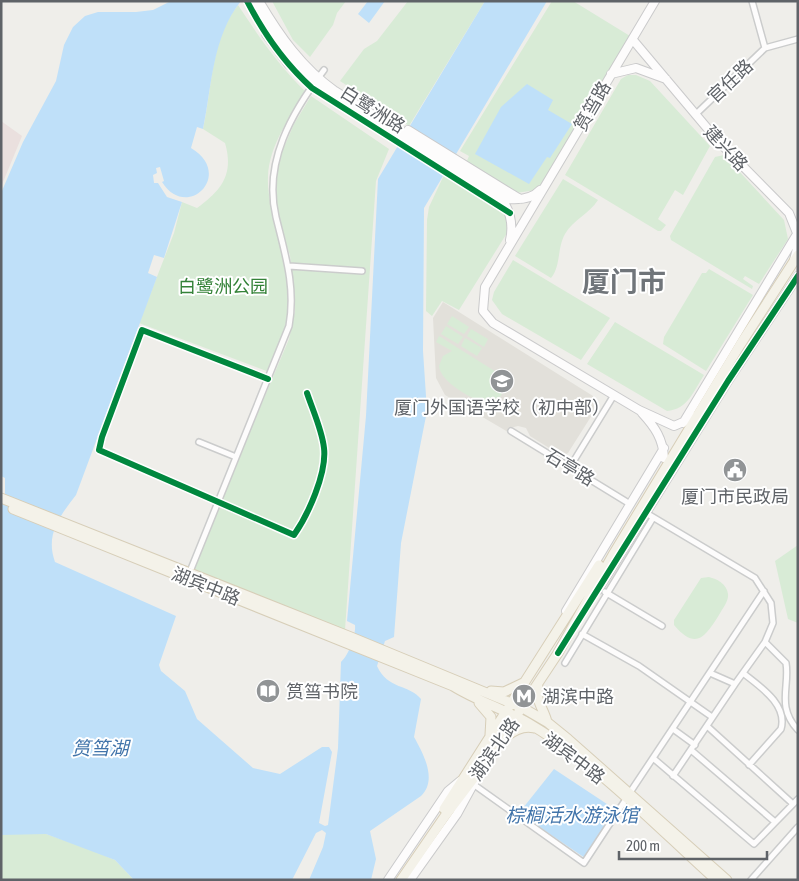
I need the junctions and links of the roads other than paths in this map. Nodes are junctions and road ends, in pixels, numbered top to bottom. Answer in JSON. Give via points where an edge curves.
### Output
{"nodes":[{"id":1,"x":247,"y":1,"type":"edge"},
{"id":2,"x":252,"y":1,"type":"edge"},
{"id":3,"x":259,"y":1,"type":"edge"},
{"id":4,"x":264,"y":1,"type":"edge"},
{"id":5,"x":655,"y":1,"type":"edge"},
{"id":6,"x":752,"y":1,"type":"edge"},
{"id":7,"x":798,"y":39,"type":"edge"},
{"id":8,"x":633,"y":40,"type":"junction"},
{"id":9,"x":765,"y":48,"type":"junction"},
{"id":10,"x":610,"y":74,"type":"junction"},
{"id":11,"x":317,"y":79,"type":"junction"},
{"id":12,"x":666,"y":79,"type":"junction"},
{"id":13,"x":694,"y":115,"type":"junction"},
{"id":14,"x":401,"y":136,"type":"junction"},
{"id":15,"x":451,"y":166,"type":"junction"},
{"id":16,"x":550,"y":179,"type":"junction"},
{"id":17,"x":530,"y":211,"type":"joint"},
{"id":18,"x":789,"y":213,"type":"junction"},
{"id":19,"x":798,"y":216,"type":"edge"},
{"id":20,"x":797,"y":233,"type":"edge"},
{"id":21,"x":508,"y":249,"type":"junction"},
{"id":22,"x":796,"y":258,"type":"edge"},
{"id":23,"x":289,"y":266,"type":"junction"},
{"id":24,"x":362,"y":271,"type":"dead end"},
{"id":25,"x":798,"y":276,"type":"edge"},
{"id":26,"x":268,"y":378,"type":"junction"},
{"id":27,"x":307,"y":393,"type":"dead end"},
{"id":28,"x":614,"y":395,"type":"junction"},
{"id":29,"x":639,"y":410,"type":"junction"},
{"id":30,"x":697,"y":416,"type":"junction"},
{"id":31,"x":683,"y":423,"type":"junction"},
{"id":32,"x":511,"y":431,"type":"dead end"},
{"id":33,"x":199,"y":442,"type":"dead end"},
{"id":34,"x":664,"y":448,"type":"junction"},
{"id":35,"x":236,"y":457,"type":"junction"},
{"id":36,"x":664,"y":458,"type":"joint"},
{"id":37,"x":570,"y":467,"type":"junction"},
{"id":38,"x":1,"y":498,"type":"edge"},
{"id":39,"x":218,"y":502,"type":"junction"},
{"id":40,"x":630,"y":504,"type":"junction"},
{"id":41,"x":1,"y":505,"type":"edge"},
{"id":42,"x":646,"y":513,"type":"junction"},
{"id":43,"x":653,"y":518,"type":"junction"},
{"id":44,"x":63,"y":526,"type":"junction"},
{"id":45,"x":189,"y":576,"type":"junction"},
{"id":46,"x":599,"y":588,"type":"junction"},
{"id":47,"x":764,"y":591,"type":"junction"},
{"id":48,"x":607,"y":593,"type":"junction"},
{"id":49,"x":566,"y":619,"type":"junction"},
{"id":50,"x":662,"y":626,"type":"dead end"},
{"id":51,"x":582,"y":634,"type":"junction"},
{"id":52,"x":766,"y":642,"type":"junction"},
{"id":53,"x":558,"y":653,"type":"junction"},
{"id":54,"x":385,"y":654,"type":"junction"},
{"id":55,"x":565,"y":663,"type":"dead end"},
{"id":56,"x":743,"y":672,"type":"junction"},
{"id":57,"x":710,"y":673,"type":"junction"},
{"id":58,"x":527,"y":680,"type":"junction"},
{"id":59,"x":539,"y":683,"type":"junction"},
{"id":60,"x":735,"y":684,"type":"junction"},
{"id":61,"x":479,"y":689,"type":"junction"},
{"id":62,"x":475,"y":700,"type":"junction"},
{"id":63,"x":691,"y":703,"type":"junction"},
{"id":64,"x":512,"y":704,"type":"junction"},
{"id":65,"x":523,"y":708,"type":"junction"},
{"id":66,"x":506,"y":713,"type":"junction"},
{"id":67,"x":516,"y":717,"type":"junction"},
{"id":68,"x":712,"y":717,"type":"junction"},
{"id":69,"x":547,"y":722,"type":"junction"},
{"id":70,"x":707,"y":726,"type":"junction"},
{"id":71,"x":537,"y":729,"type":"junction"},
{"id":72,"x":673,"y":729,"type":"junction"},
{"id":73,"x":798,"y":730,"type":"edge"},
{"id":74,"x":489,"y":739,"type":"junction"},
{"id":75,"x":499,"y":742,"type":"junction"},
{"id":76,"x":694,"y":745,"type":"junction"},
{"id":77,"x":691,"y":750,"type":"junction"},
{"id":78,"x":653,"y":758,"type":"junction"},
{"id":79,"x":749,"y":765,"type":"junction"},
{"id":80,"x":484,"y":766,"type":"junction"},
{"id":81,"x":673,"y":776,"type":"junction"},
{"id":82,"x":463,"y":778,"type":"junction"},
{"id":83,"x":473,"y":784,"type":"junction"},
{"id":84,"x":628,"y":797,"type":"junction"},
{"id":85,"x":798,"y":799,"type":"edge"},
{"id":86,"x":793,"y":804,"type":"junction"},
{"id":87,"x":775,"y":822,"type":"junction"},
{"id":88,"x":798,"y":827,"type":"edge"},
{"id":89,"x":388,"y":880,"type":"edge"},
{"id":90,"x":395,"y":880,"type":"edge"},
{"id":91,"x":401,"y":880,"type":"edge"},
{"id":92,"x":410,"y":880,"type":"edge"},
{"id":93,"x":716,"y":880,"type":"edge"},
{"id":94,"x":728,"y":880,"type":"edge"},
{"id":95,"x":751,"y":880,"type":"edge"}],
"edges":[{"from":1,"to":11,"type":"main road","name":"白鹭洲路","via":[[260,26],[293,71]]},
{"from":2,"to":11,"type":"main road","name":"白鹭洲路","via":[[264,24],[299,70]]},
{"from":3,"to":11,"type":"main road","name":"白鹭洲路","via":[[274,27]]},
{"from":4,"to":11,"type":"main road","name":"白鹭洲路","via":[[275,23]]},
{"from":5,"to":8,"type":"main road","name":"筼筜路"},
{"from":6,"to":9,"type":"street","name":"官任路"},
{"from":7,"to":9,"type":"street","name":"官任路"},
{"from":8,"to":10,"type":"main road","name":"筼筜路"},
{"from":8,"to":12,"type":"main road","name":"建兴路"},
{"from":9,"to":13,"type":"street","name":"官任路"},
{"from":10,"to":12,"type":"main road","via":[[636,68]]},
{"from":10,"to":16,"type":"main road","name":"筼筜路"},
{"from":11,"to":14,"type":"main road","name":"白鹭洲路"},
{"from":11,"to":14,"type":"main road","name":"白鹭洲路","via":[[341,92]]},
{"from":11,"to":23,"type":"street","via":[[283,137],[273,175],[276,217]]},
{"from":12,"to":13,"type":"main road","name":"建兴路"},
{"from":13,"to":18,"type":"main road","name":"建兴路"},
{"from":14,"to":15,"type":"main road","name":"白鹭洲路"},
{"from":14,"to":15,"type":"main road","name":"白鹭洲路"},
{"from":15,"to":16,"type":"main road","name":"白鹭洲路","via":[[508,199],[521,200],[536,195]]},
{"from":15,"to":21,"type":"main road","name":"白鹭洲路","via":[[505,204],[510,213],[512,233]]},
{"from":16,"to":17,"type":"main road","name":"筼筜路"},
{"from":17,"to":21,"type":"main road","name":"白鹭洲路"},
{"from":18,"to":19,"type":"main road","name":"建兴路"},
{"from":18,"to":20,"type":"main road","name":"建兴路"},
{"from":20,"to":22,"type":"main road","name":"建兴路"},
{"from":20,"to":31,"type":"main road"},
{"from":21,"to":28,"type":"main road","name":"白鹭洲路","via":[[485,287],[483,311],[493,323]]},
{"from":22,"to":30,"type":"main road","name":"湖滨北路"},
{"from":23,"to":24,"type":"street"},
{"from":23,"to":26,"type":"street","via":[[292,308],[289,326]]},
{"from":25,"to":42,"type":"main road"},
{"from":26,"to":35,"type":"street"},
{"from":26,"to":39,"type":"street","via":[[142,330],[99,450]]},
{"from":27,"to":39,"type":"street","via":[[324,449],[315,492],[294,535]]},
{"from":28,"to":29,"type":"main road","name":"白鹭洲路"},
{"from":28,"to":37,"type":"street"},
{"from":29,"to":31,"type":"main road","name":"白鹭洲路","via":[[674,426]]},
{"from":29,"to":34,"type":"main road","name":"白鹭洲路","via":[[656,428]]},
{"from":30,"to":31,"type":"main road"},
{"from":30,"to":53,"type":"main road","name":"湖滨北路","via":[[589,594]]},
{"from":32,"to":37,"type":"street","name":"石亭路"},
{"from":33,"to":35,"type":"street"},
{"from":34,"to":36,"type":"main road","name":"白鹭洲路"},
{"from":34,"to":40,"type":"main road"},
{"from":35,"to":39,"type":"street"},
{"from":36,"to":49,"type":"main road","name":"湖滨北路"},
{"from":37,"to":40,"type":"street","name":"石亭路"},
{"from":38,"to":44,"type":"main road"},
{"from":39,"to":45,"type":"street"},
{"from":40,"to":49,"type":"main road","via":[[566,609]]},
{"from":41,"to":44,"type":"main road"},
{"from":42,"to":43,"type":"street"},
{"from":42,"to":46,"type":"main road"},
{"from":43,"to":47,"type":"street","via":[[755,578]]},
{"from":43,"to":48,"type":"street"},
{"from":44,"to":45,"type":"main road","name":"湖宾中路"},
{"from":45,"to":54,"type":"main road","name":"湖宾中路"},
{"from":46,"to":48,"type":"street"},
{"from":46,"to":53,"type":"main road"},
{"from":47,"to":52,"type":"street","via":[[773,613]]},
{"from":47,"to":57,"type":"street"},
{"from":48,"to":50,"type":"street"},
{"from":48,"to":51,"type":"street"},
{"from":49,"to":58,"type":"main road","name":"湖滨北路"},
{"from":51,"to":55,"type":"street"},
{"from":51,"to":63,"type":"street","via":[[639,666]]},
{"from":52,"to":56,"type":"street"},
{"from":52,"to":73,"type":"street","via":[[786,663],[784,699],[791,721]]},
{"from":53,"to":59,"type":"main road","name":"湖滨北路"},
{"from":54,"to":61,"type":"main road"},
{"from":54,"to":62,"type":"main road","name":"湖宾中路"},
{"from":56,"to":60,"type":"street"},
{"from":56,"to":79,"type":"street","via":[[774,700],[783,722],[781,729]]},
{"from":57,"to":60,"type":"street"},
{"from":57,"to":63,"type":"street"},
{"from":58,"to":61,"type":"main road","via":[[504,692]]},
{"from":58,"to":64,"type":"main road","name":"湖滨北路"},
{"from":59,"to":65,"type":"main road","name":"湖滨北路"},
{"from":59,"to":69,"type":"main road","via":[[537,695]]},
{"from":60,"to":68,"type":"street"},
{"from":61,"to":64,"type":"main road"},
{"from":62,"to":66,"type":"main road","name":"湖宾中路"},
{"from":62,"to":74,"type":"main road","via":[[491,717]]},
{"from":63,"to":68,"type":"street"},
{"from":63,"to":72,"type":"street"},
{"from":64,"to":65,"type":"main road"},
{"from":64,"to":66,"type":"main road","name":"湖滨北路"},
{"from":65,"to":67,"type":"main road","name":"湖滨北路"},
{"from":65,"to":69,"type":"main road"},
{"from":66,"to":67,"type":"main road","name":"湖宾中路"},
{"from":66,"to":74,"type":"main road","name":"湖滨北路"},
{"from":67,"to":71,"type":"main road","name":"湖宾中路"},
{"from":67,"to":75,"type":"main road","name":"湖滨北路"},
{"from":68,"to":70,"type":"street"},
{"from":69,"to":84,"type":"main road"},
{"from":70,"to":76,"type":"street"},
{"from":70,"to":79,"type":"street"},
{"from":71,"to":75,"type":"main road","via":[[517,730]]},
{"from":71,"to":84,"type":"main road","name":"湖宾中路"},
{"from":72,"to":76,"type":"street"},
{"from":72,"to":78,"type":"street"},
{"from":74,"to":82,"type":"main road","name":"湖滨北路"},
{"from":75,"to":80,"type":"main road","name":"湖滨北路"},
{"from":76,"to":77,"type":"street"},
{"from":77,"to":81,"type":"street"},
{"from":77,"to":87,"type":"street"},
{"from":78,"to":81,"type":"street"},
{"from":78,"to":84,"type":"street"},
{"from":79,"to":86,"type":"street"},
{"from":80,"to":83,"type":"main road"},
{"from":80,"to":91,"type":"main road","name":"湖滨北路"},
{"from":81,"to":87,"type":"street","via":[[754,844]]},
{"from":82,"to":89,"type":"main road","via":[[448,791]]},
{"from":82,"to":90,"type":"main road","name":"湖滨北路"},
{"from":83,"to":84,"type":"street","via":[[584,863]]},
{"from":83,"to":92,"type":"main road","via":[[457,814]]},
{"from":84,"to":93,"type":"main road","name":"湖宾中路"},
{"from":84,"to":94,"type":"main road"},
{"from":85,"to":86,"type":"street"},
{"from":86,"to":87,"type":"street"},
{"from":88,"to":95,"type":"street"}]}
